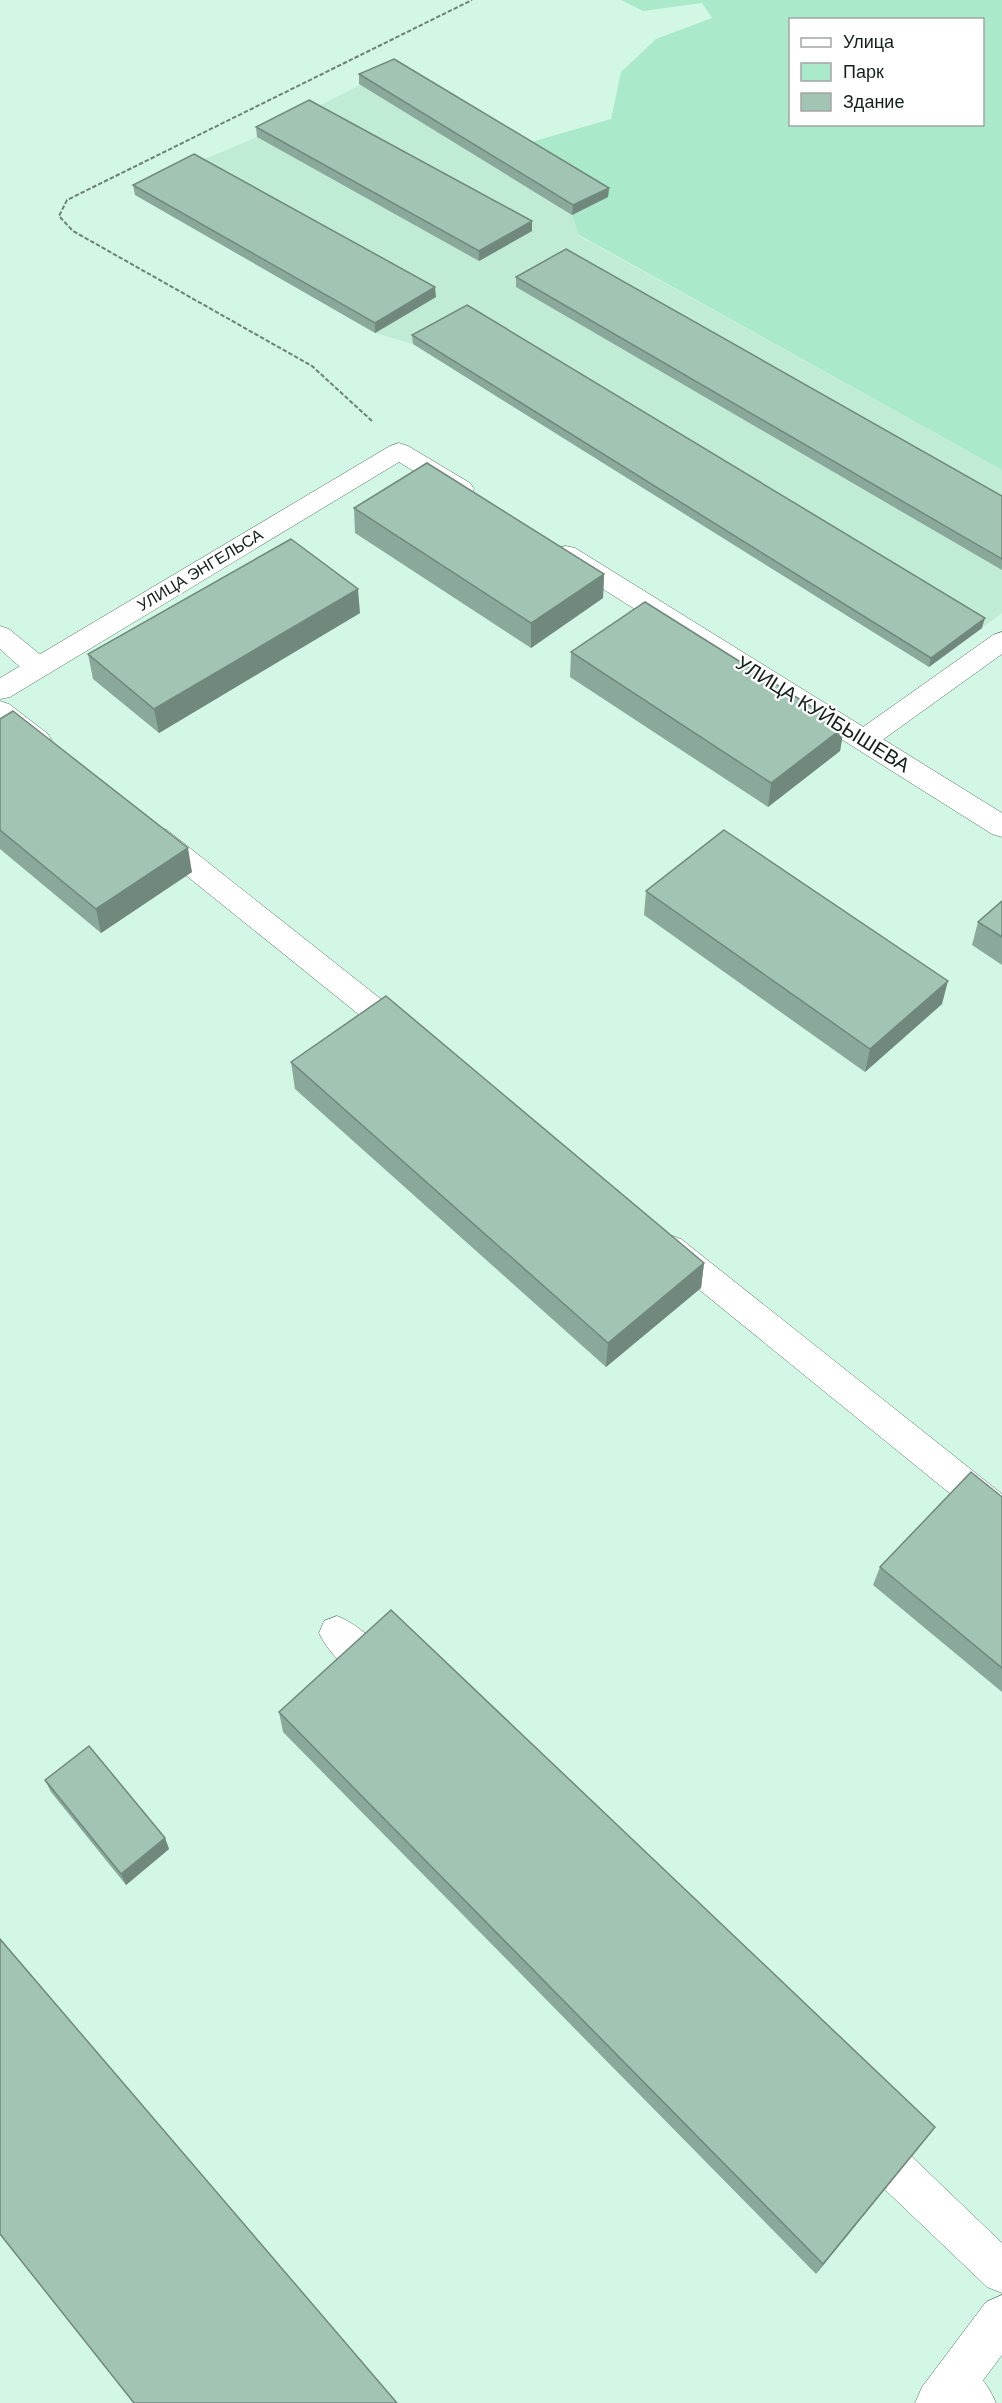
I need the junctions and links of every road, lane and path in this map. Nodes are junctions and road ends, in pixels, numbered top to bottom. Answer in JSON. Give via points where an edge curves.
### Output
{"nodes":[{"id":1,"x":472,"y":0,"type":"edge"},
{"id":2,"x":399,"y":451,"type":"junction"},
{"id":3,"x":480,"y":501,"type":"edge"},
{"id":4,"x":541,"y":538,"type":"edge"},
{"id":5,"x":0,"y":635,"type":"edge"},
{"id":6,"x":1002,"y":641,"type":"edge"},
{"id":7,"x":39,"y":667,"type":"junction"},
{"id":8,"x":0,"y":690,"type":"edge"},
{"id":9,"x":0,"y":710,"type":"edge"},
{"id":10,"x":865,"y":739,"type":"junction"},
{"id":11,"x":65,"y":762,"type":"edge"},
{"id":12,"x":139,"y":822,"type":"edge"},
{"id":13,"x":1002,"y":827,"type":"edge"},
{"id":14,"x":427,"y":1053,"type":"edge"},
{"id":15,"x":650,"y":1232,"type":"edge"},
{"id":16,"x":1002,"y":1515,"type":"edge"},
{"id":17,"x":337,"y":1633,"type":"dead end"},
{"id":18,"x":406,"y":1698,"type":"edge"},
{"id":19,"x":841,"y":2117,"type":"edge"},
{"id":20,"x":1002,"y":2272,"type":"edge"},
{"id":21,"x":1002,"y":2318,"type":"edge"},
{"id":22,"x":955,"y":2396,"type":"edge"}],
"edges":[{"from":1,"to":2,"type":"path","via":[[366,56],[193,136],[67,201],[58,216],[73,231],[312,366],[358,406]]},
{"from":2,"to":3,"type":"street"},
{"from":2,"to":7,"type":"street","name":"УЛИЦА ЭНГЕЛЬСА"},
{"from":4,"to":10,"type":"street","name":"УЛИЦА КУЙБЫШЕВА"},
{"from":5,"to":7,"type":"lane"},
{"from":6,"to":10,"type":"lane"},
{"from":7,"to":8,"type":"street","name":"УЛИЦА ЭНГЕЛЬСА"},
{"from":9,"to":11,"type":"lane"},
{"from":10,"to":13,"type":"street","name":"УЛИЦА КУЙБЫШЕВА"},
{"from":12,"to":14,"type":"lane"},
{"from":15,"to":16,"type":"lane"},
{"from":17,"to":18,"type":"lane"},
{"from":19,"to":20,"type":"lane"},
{"from":21,"to":22,"type":"street"}]}
